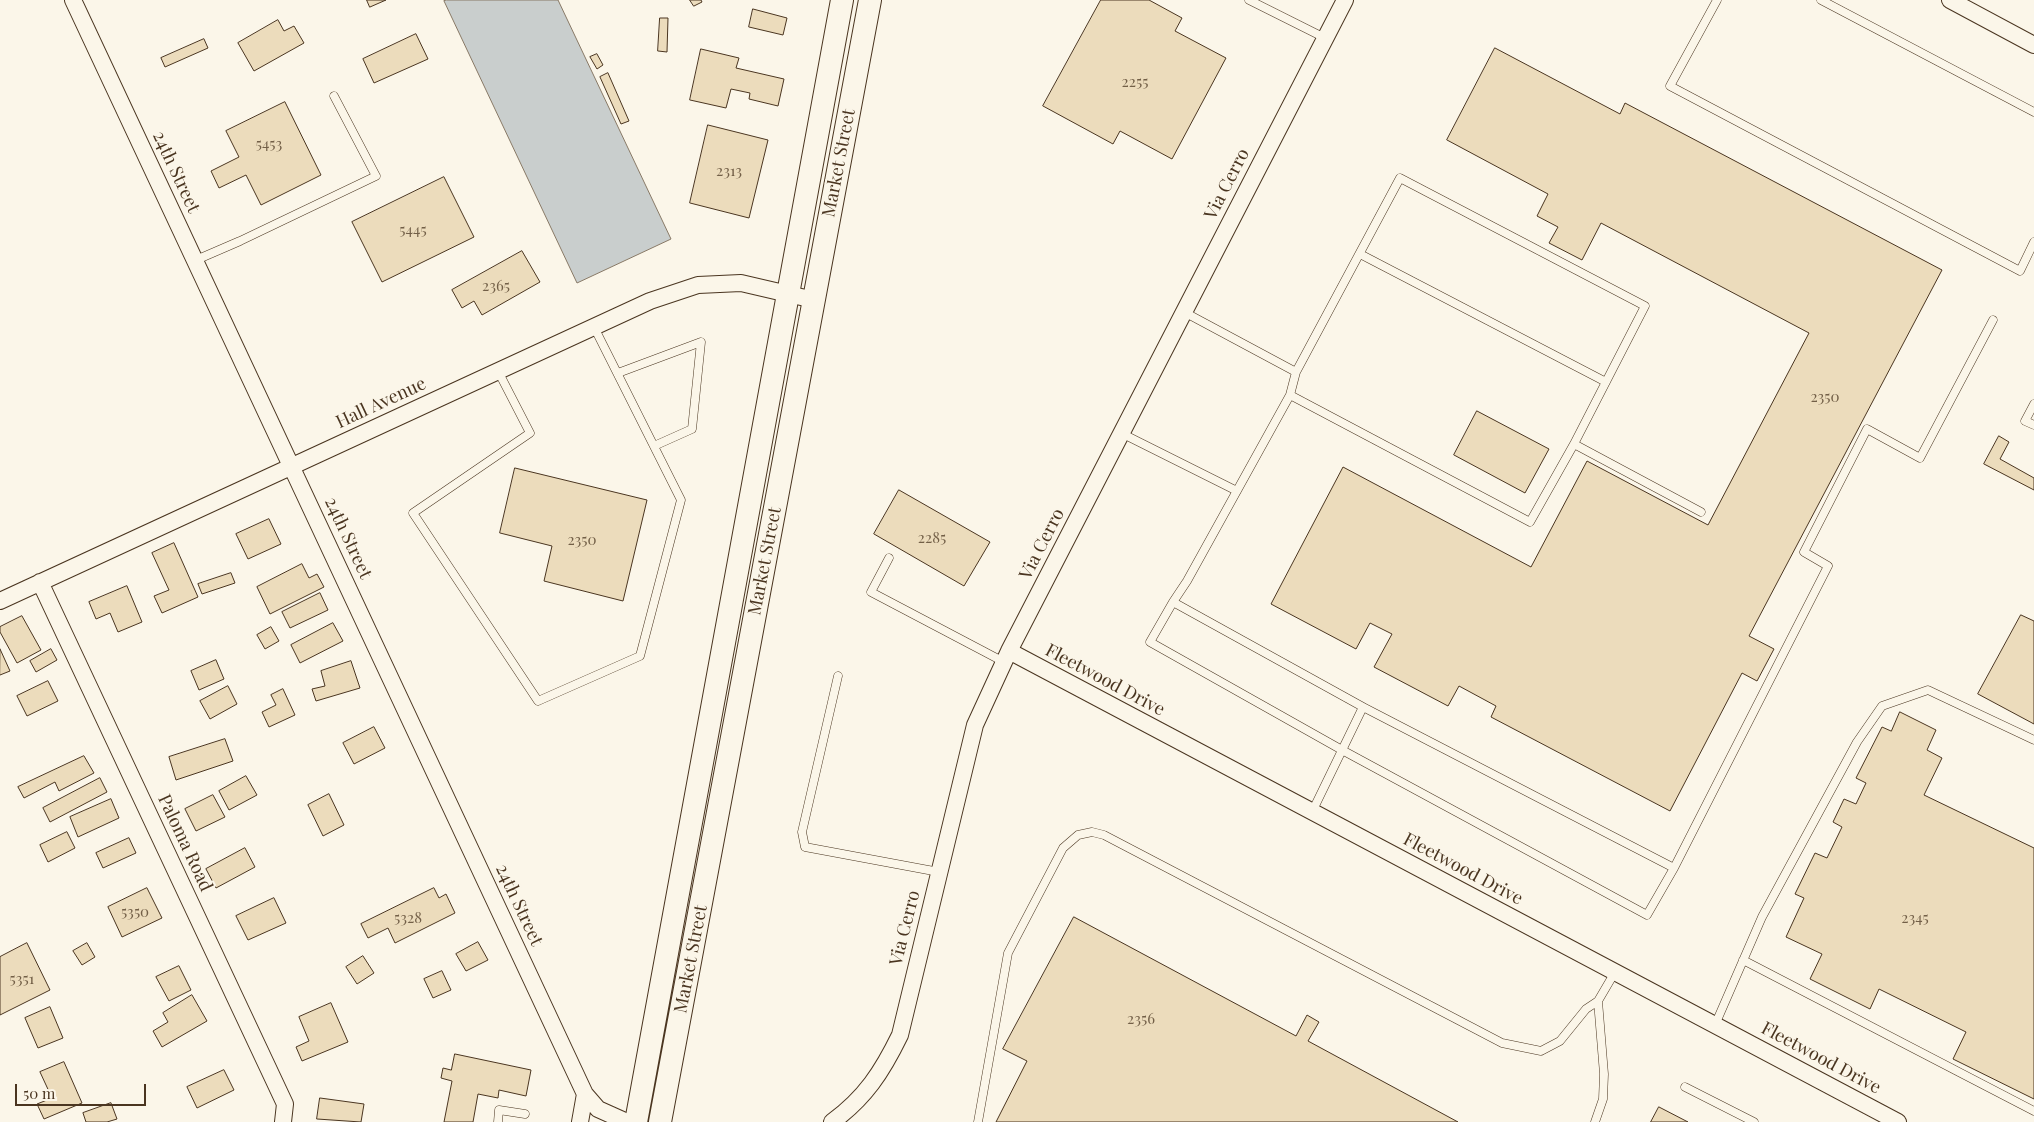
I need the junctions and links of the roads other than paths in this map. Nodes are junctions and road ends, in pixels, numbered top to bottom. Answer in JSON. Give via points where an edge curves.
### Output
{"nodes":[{"id":1,"x":73,"y":0,"type":"edge"},
{"id":2,"x":842,"y":0,"type":"edge"},
{"id":3,"x":870,"y":0,"type":"edge"},
{"id":4,"x":1249,"y":0,"type":"edge"},
{"id":5,"x":1344,"y":0,"type":"edge"},
{"id":6,"x":1717,"y":0,"type":"edge"},
{"id":7,"x":1821,"y":0,"type":"edge"},
{"id":8,"x":1950,"y":0,"type":"edge"},
{"id":9,"x":1971,"y":5,"type":"edge"},
{"id":10,"x":1325,"y":38,"type":"junction"},
{"id":11,"x":2034,"y":45,"type":"edge"},
{"id":12,"x":334,"y":96,"type":"dead end"},
{"id":13,"x":2034,"y":112,"type":"edge"},
{"id":14,"x":2034,"y":242,"type":"edge"},
{"id":15,"x":1360,"y":254,"type":"junction"},
{"id":16,"x":196,"y":260,"type":"junction"},
{"id":17,"x":788,"y":295,"type":"junction"},
{"id":18,"x":814,"y":300,"type":"junction"},
{"id":19,"x":1184,"y":312,"type":"junction"},
{"id":20,"x":1993,"y":320,"type":"dead end"},
{"id":21,"x":594,"y":327,"type":"junction"},
{"id":22,"x":498,"y":371,"type":"junction"},
{"id":23,"x":1296,"y":372,"type":"junction"},
{"id":24,"x":618,"y":373,"type":"junction"},
{"id":25,"x":1606,"y":382,"type":"junction"},
{"id":26,"x":1290,"y":395,"type":"junction"},
{"id":27,"x":2034,"y":404,"type":"edge"},
{"id":28,"x":2034,"y":426,"type":"edge"},
{"id":29,"x":1121,"y":433,"type":"junction"},
{"id":30,"x":1574,"y":444,"type":"junction"},
{"id":31,"x":654,"y":446,"type":"junction"},
{"id":32,"x":292,"y":466,"type":"junction"},
{"id":33,"x":1237,"y":491,"type":"junction"},
{"id":34,"x":1700,"y":512,"type":"dead end"},
{"id":35,"x":889,"y":558,"type":"dead end"},
{"id":36,"x":40,"y":582,"type":"junction"},
{"id":37,"x":0,"y":601,"type":"edge"},
{"id":38,"x":1173,"y":602,"type":"junction"},
{"id":39,"x":1006,"y":657,"type":"junction"},
{"id":40,"x":838,"y":676,"type":"dead end"},
{"id":41,"x":1363,"y":707,"type":"junction"},
{"id":42,"x":2034,"y":740,"type":"edge"},
{"id":43,"x":1342,"y":750,"type":"junction"},
{"id":44,"x":1312,"y":812,"type":"junction"},
{"id":45,"x":1674,"y":868,"type":"junction"},
{"id":46,"x":939,"y":872,"type":"junction"},
{"id":47,"x":1743,"y":960,"type":"junction"},
{"id":48,"x":1615,"y":972,"type":"junction"},
{"id":49,"x":1598,"y":1001,"type":"junction"},
{"id":50,"x":1715,"y":1025,"type":"junction"},
{"id":51,"x":1685,"y":1087,"type":"dead end"},
{"id":52,"x":585,"y":1094,"type":"junction"},
{"id":53,"x":2034,"y":1111,"type":"edge"},
{"id":54,"x":525,"y":1114,"type":"dead end"},
{"id":55,"x":1891,"y":1120,"type":"edge"},
{"id":56,"x":282,"y":1122,"type":"edge"},
{"id":57,"x":498,"y":1122,"type":"edge"},
{"id":58,"x":580,"y":1122,"type":"edge"},
{"id":59,"x":627,"y":1122,"type":"edge"},
{"id":60,"x":636,"y":1122,"type":"edge"},
{"id":61,"x":660,"y":1122,"type":"edge"},
{"id":62,"x":832,"y":1122,"type":"edge"},
{"id":63,"x":978,"y":1122,"type":"edge"},
{"id":64,"x":1595,"y":1122,"type":"edge"},
{"id":65,"x":1754,"y":1122,"type":"edge"}],
"edges":[{"from":1,"to":16,"type":"street","name":"24th Street"},
{"from":2,"to":17,"type":"main road","name":"Market Street"},
{"from":3,"to":18,"type":"main road","name":"Market Street"},
{"from":4,"to":10,"type":"lane"},
{"from":5,"to":10,"type":"street","name":"Via Cerro"},
{"from":6,"to":14,"type":"lane","via":[[1670,86],[2020,271]]},
{"from":7,"to":13,"type":"lane"},
{"from":8,"to":9,"type":"street"},
{"from":9,"to":11,"type":"street"},
{"from":10,"to":19,"type":"street","name":"Via Cerro"},
{"from":12,"to":16,"type":"lane","via":[[376,176]]},
{"from":15,"to":23,"type":"lane"},
{"from":15,"to":25,"type":"lane"},
{"from":15,"to":25,"type":"lane","via":[[1400,178],[1645,306]]},
{"from":16,"to":32,"type":"street","name":"24th Street"},
{"from":17,"to":18,"type":"street","name":"Hall Avenue"},
{"from":17,"to":21,"type":"street","name":"Hall Avenue","via":[[741,283],[698,285]]},
{"from":17,"to":60,"type":"main road","name":"Market Street"},
{"from":18,"to":61,"type":"main road","name":"Market Street"},
{"from":19,"to":23,"type":"lane"},
{"from":19,"to":29,"type":"street","name":"Via Cerro"},
{"from":20,"to":45,"type":"lane","via":[[1920,458],[1867,429],[1804,552],[1828,566]]},
{"from":21,"to":22,"type":"street","name":"Hall Avenue"},
{"from":21,"to":24,"type":"lane"},
{"from":22,"to":31,"type":"lane","via":[[530,433],[413,513],[538,702],[640,656],[681,500]]},
{"from":22,"to":32,"type":"street","name":"Hall Avenue"},
{"from":23,"to":26,"type":"lane"},
{"from":24,"to":31,"type":"lane"},
{"from":24,"to":31,"type":"lane","via":[[701,342],[692,429]]},
{"from":25,"to":30,"type":"lane"},
{"from":26,"to":30,"type":"lane","via":[[1530,522]]},
{"from":26,"to":33,"type":"lane"},
{"from":27,"to":28,"type":"lane","via":[[2025,421]]},
{"from":29,"to":33,"type":"lane"},
{"from":29,"to":39,"type":"street","name":"Via Cerro"},
{"from":30,"to":34,"type":"lane"},
{"from":32,"to":36,"type":"street","name":"Hall Avenue"},
{"from":32,"to":52,"type":"street","name":"24th Street"},
{"from":33,"to":38,"type":"lane"},
{"from":35,"to":39,"type":"lane","via":[[871,592]]},
{"from":36,"to":37,"type":"street","name":"Hall Avenue"},
{"from":36,"to":56,"type":"street","name":"Paloma Road","via":[[285,1104]]},
{"from":38,"to":41,"type":"lane"},
{"from":38,"to":43,"type":"lane","via":[[1150,642]]},
{"from":39,"to":44,"type":"street","name":"Fleetwood Drive"},
{"from":39,"to":46,"type":"street","name":"Via Cerro","via":[[975,725]]},
{"from":40,"to":46,"type":"lane","via":[[802,832],[805,847]]},
{"from":41,"to":43,"type":"lane"},
{"from":41,"to":45,"type":"lane"},
{"from":42,"to":47,"type":"lane","via":[[1928,690],[1882,706],[1862,735],[1762,917]]},
{"from":43,"to":44,"type":"lane"},
{"from":43,"to":45,"type":"lane","via":[[1647,915]]},
{"from":44,"to":48,"type":"street","name":"Fleetwood Drive"},
{"from":46,"to":62,"type":"street","name":"Via Cerro","via":[[900,1035],[881,1072],[854,1105]]},
{"from":47,"to":50,"type":"lane"},
{"from":47,"to":53,"type":"lane"},
{"from":48,"to":49,"type":"lane"},
{"from":48,"to":50,"type":"street","name":"Fleetwood Drive"},
{"from":49,"to":63,"type":"lane","via":[[1586,1009],[1560,1041],[1541,1051],[1502,1043],[1104,835],[1092,832],[1078,835],[1063,848],[1008,953]]},
{"from":49,"to":64,"type":"lane","via":[[1604,1099]]},
{"from":50,"to":55,"type":"street","name":"Fleetwood Drive"},
{"from":51,"to":65,"type":"lane"},
{"from":52,"to":58,"type":"street"},
{"from":52,"to":59,"type":"street","name":"24th Street","via":[[598,1109]]},
{"from":54,"to":57,"type":"lane","via":[[499,1110]]}]}
